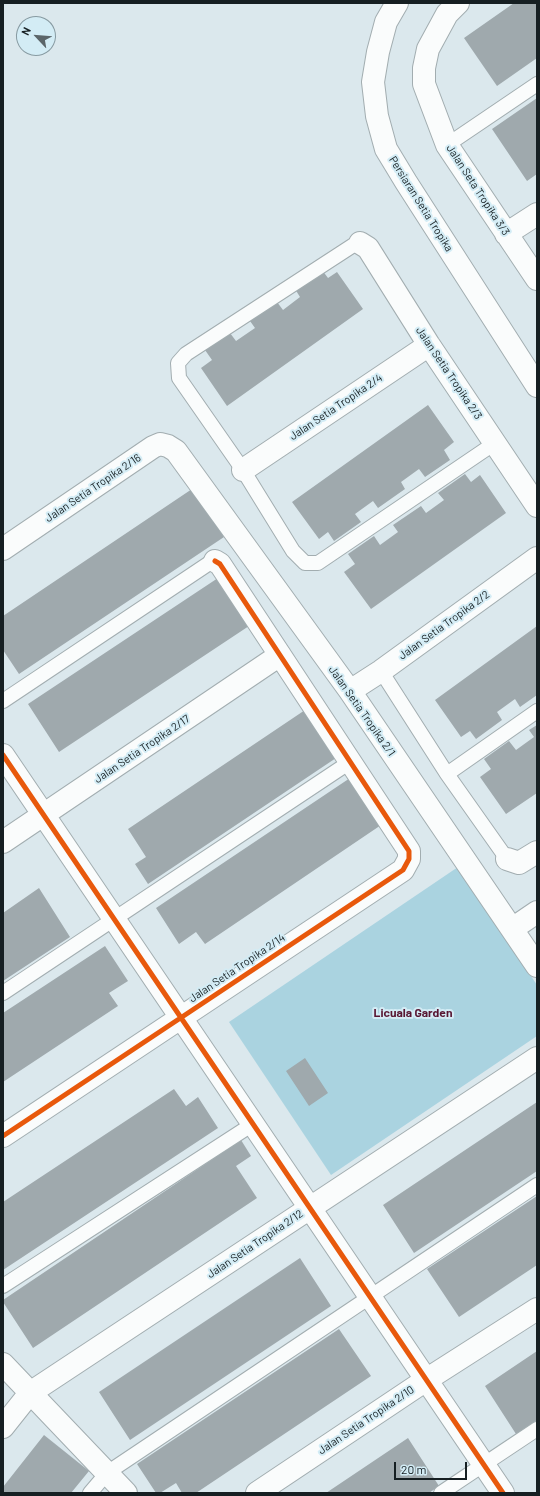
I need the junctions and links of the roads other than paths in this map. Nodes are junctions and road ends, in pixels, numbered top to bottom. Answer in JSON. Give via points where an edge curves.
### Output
{"nodes":[{"id":1,"x":397,"y":3,"type":"edge"},
{"id":2,"x":458,"y":3,"type":"edge"},
{"id":3,"x":537,"y":84,"type":"edge"},
{"id":4,"x":447,"y":145,"type":"junction"},
{"id":5,"x":537,"y":214,"type":"edge"},
{"id":6,"x":506,"y":234,"type":"junction"},
{"id":7,"x":360,"y":243,"type":"joint"},
{"id":8,"x":537,"y":279,"type":"edge"},
{"id":9,"x":429,"y":345,"type":"junction"},
{"id":10,"x":537,"y":386,"type":"edge"},
{"id":11,"x":495,"y":443,"type":"junction"},
{"id":12,"x":183,"y":459,"type":"joint"},
{"id":13,"x":243,"y":470,"type":"junction"},
{"id":14,"x":537,"y":506,"type":"edge"},
{"id":15,"x":3,"y":549,"type":"edge"},
{"id":16,"x":537,"y":558,"type":"edge"},
{"id":17,"x":215,"y":561,"type":"joint"},
{"id":18,"x":280,"y":655,"type":"junction"},
{"id":19,"x":381,"y":671,"type":"junction"},
{"id":20,"x":350,"y":691,"type":"junction"},
{"id":21,"x":3,"y":701,"type":"edge"},
{"id":22,"x":537,"y":711,"type":"edge"},
{"id":23,"x":3,"y":755,"type":"edge"},
{"id":24,"x":350,"y":762,"type":"junction"},
{"id":25,"x":448,"y":774,"type":"junction"},
{"id":26,"x":44,"y":815,"type":"junction"},
{"id":27,"x":3,"y":842,"type":"edge"},
{"id":28,"x":521,"y":858,"type":"edge"},
{"id":29,"x":537,"y":912,"type":"edge"},
{"id":30,"x":114,"y":919,"type":"junction"},
{"id":31,"x":512,"y":929,"type":"junction"},
{"id":32,"x":537,"y":966,"type":"edge"},
{"id":33,"x":3,"y":993,"type":"edge"},
{"id":34,"x":181,"y":1018,"type":"junction"},
{"id":35,"x":537,"y":1058,"type":"edge"},
{"id":36,"x":253,"y":1124,"type":"junction"},
{"id":37,"x":3,"y":1136,"type":"edge"},
{"id":38,"x":537,"y":1185,"type":"edge"},
{"id":39,"x":310,"y":1208,"type":"junction"},
{"id":40,"x":3,"y":1286,"type":"edge"},
{"id":41,"x":370,"y":1297,"type":"junction"},
{"id":42,"x":537,"y":1309,"type":"edge"},
{"id":43,"x":3,"y":1364,"type":"edge"},
{"id":44,"x":426,"y":1380,"type":"junction"},
{"id":45,"x":30,"y":1393,"type":"junction"},
{"id":46,"x":3,"y":1427,"type":"edge"},
{"id":47,"x":537,"y":1429,"type":"edge"},
{"id":48,"x":484,"y":1464,"type":"junction"},
{"id":49,"x":107,"y":1473,"type":"junction"},
{"id":50,"x":90,"y":1493,"type":"edge"},
{"id":51,"x":126,"y":1493,"type":"edge"},
{"id":52,"x":257,"y":1493,"type":"edge"},
{"id":53,"x":441,"y":1493,"type":"edge"},
{"id":54,"x":503,"y":1493,"type":"edge"}],
"edges":[{"from":1,"to":10,"type":"street","name":"Persiaran Setia Tropika","via":[[386,22],[373,82],[377,116],[386,149]]},
{"from":2,"to":4,"type":"street","name":"Jalan Seta Tropika 3/3","via":[[448,14],[428,49],[424,68],[424,84]]},
{"from":3,"to":4,"type":"lane"},
{"from":4,"to":6,"type":"street","name":"Jalan Seta Tropika 3/3"},
{"from":5,"to":6,"type":"street"},
{"from":6,"to":8,"type":"street","name":"Jalan Seta Tropika 3/3"},
{"from":7,"to":9,"type":"street","name":"Jalan Setia Tropika 2/3","via":[[368,248]]},
{"from":7,"to":13,"type":"lane","via":[[186,354],[178,363],[180,378]]},
{"from":9,"to":11,"type":"street","name":"Jalan Setia Tropika 2/3"},
{"from":9,"to":13,"type":"street","name":"Jalan Setia Tropika 2/4"},
{"from":11,"to":13,"type":"lane","via":[[318,563],[305,563],[293,551]]},
{"from":11,"to":14,"type":"street","name":"Jalan Setia Tropika 2/3"},
{"from":12,"to":15,"type":"street","name":"Jalan Setia Tropika 2/16","via":[[168,446],[153,446]]},
{"from":12,"to":20,"type":"street","name":"Jalan Setia Tropika 2/1"},
{"from":16,"to":19,"type":"street","name":"Jalan Setia Tropika 2/2"},
{"from":17,"to":18,"type":"street","via":[[220,564]]},
{"from":17,"to":21,"type":"lane"},
{"from":18,"to":24,"type":"street"},
{"from":18,"to":26,"type":"street","name":"Jalan Setia Tropika 2/17"},
{"from":19,"to":20,"type":"street","name":"Jalan Setia Tropika 2/2"},
{"from":19,"to":25,"type":"lane"},
{"from":20,"to":31,"type":"street","name":"Jalan Setia Tropika 2/1"},
{"from":22,"to":25,"type":"lane"},
{"from":23,"to":26,"type":"street"},
{"from":24,"to":30,"type":"lane"},
{"from":24,"to":34,"type":"street","name":"Jalan Setia Tropika 2/14","via":[[409,851],[409,859],[403,870]]},
{"from":25,"to":28,"type":"lane"},
{"from":26,"to":27,"type":"street","name":"Jalan Setia Tropika 2/17"},
{"from":26,"to":30,"type":"street"},
{"from":29,"to":31,"type":"street"},
{"from":30,"to":33,"type":"lane"},
{"from":30,"to":34,"type":"street"},
{"from":31,"to":32,"type":"street","name":"Jalan Setia Tropika 2/1"},
{"from":34,"to":36,"type":"street"},
{"from":34,"to":37,"type":"street","name":"Jalan Setia Tropika 2/14"},
{"from":35,"to":39,"type":"street","name":"Jalan Setia Tropika 2/12"},
{"from":36,"to":39,"type":"street"},
{"from":36,"to":40,"type":"lane"},
{"from":38,"to":41,"type":"lane"},
{"from":39,"to":41,"type":"street"},
{"from":39,"to":45,"type":"street","name":"Jalan Setia Tropika 2/12"},
{"from":41,"to":44,"type":"street"},
{"from":41,"to":49,"type":"lane"},
{"from":42,"to":44,"type":"street","name":"Jalan Setia Tropika 2/10"},
{"from":43,"to":45,"type":"street"},
{"from":44,"to":48,"type":"street"},
{"from":44,"to":52,"type":"street","name":"Jalan Setia Tropika 2/10"},
{"from":45,"to":46,"type":"street","name":"Jalan Setia Tropika 2/12"},
{"from":45,"to":49,"type":"street"},
{"from":47,"to":48,"type":"lane"},
{"from":48,"to":53,"type":"lane"},
{"from":48,"to":54,"type":"street"},
{"from":49,"to":50,"type":"lane"},
{"from":49,"to":51,"type":"street"}]}
